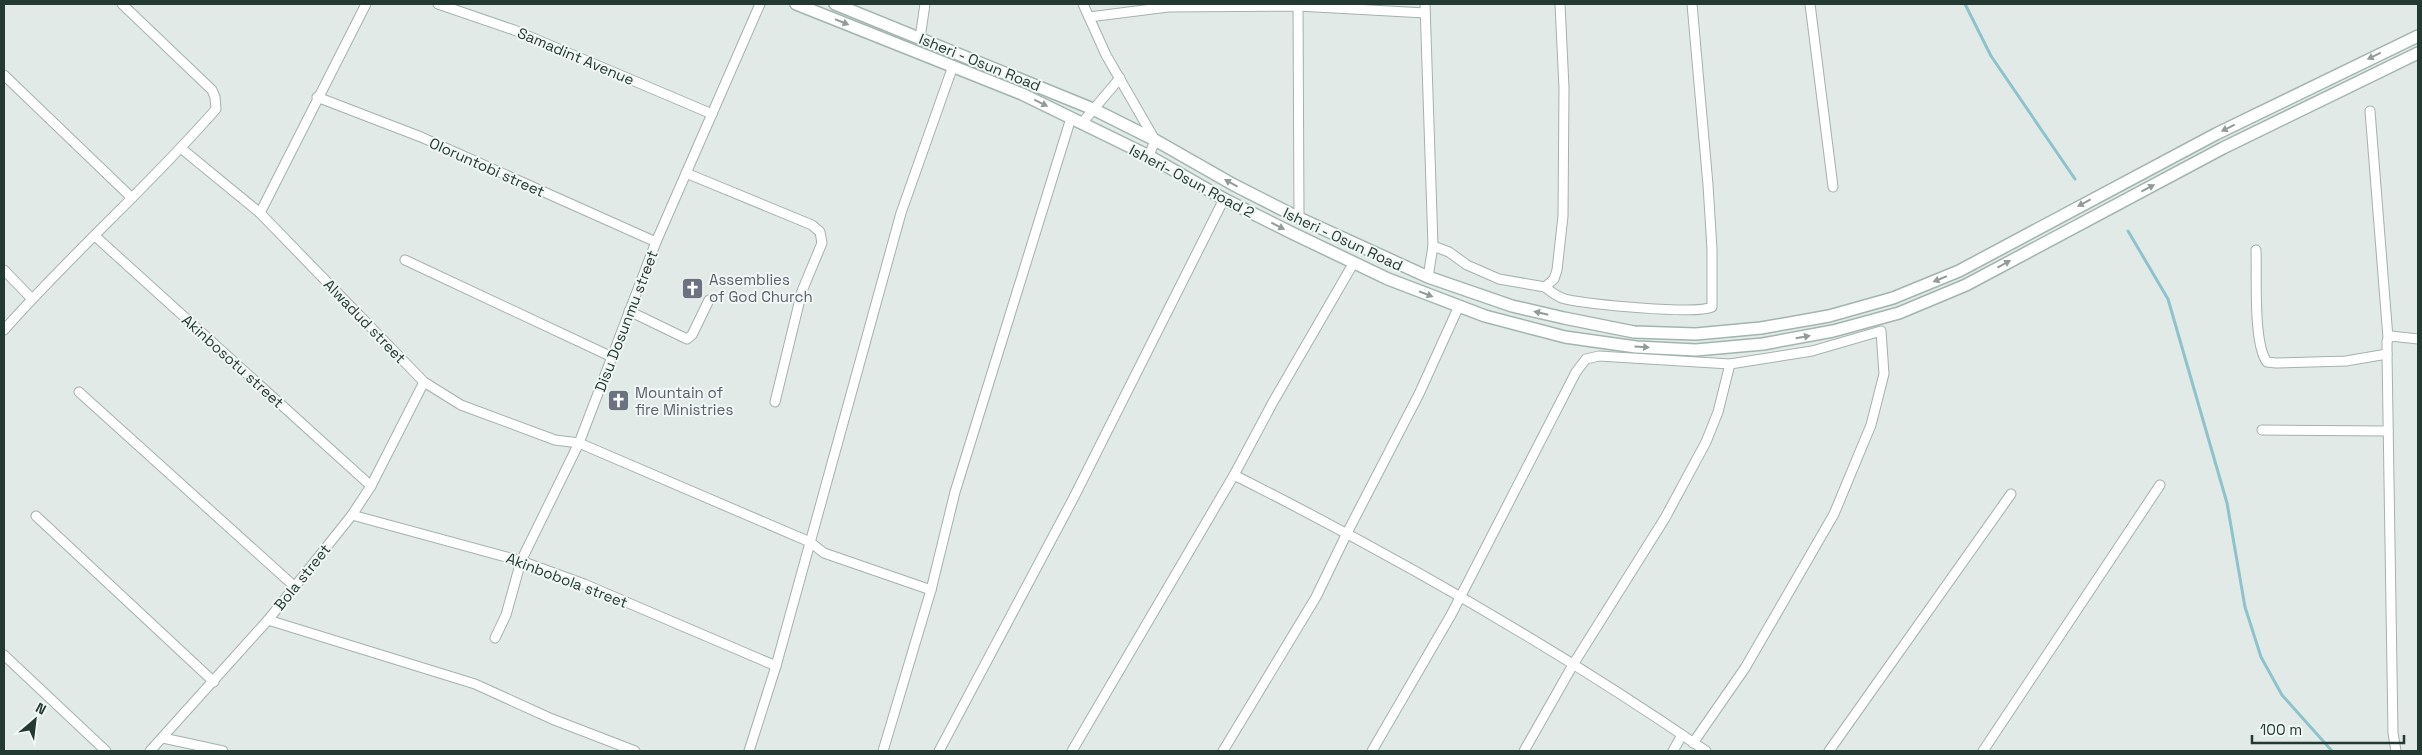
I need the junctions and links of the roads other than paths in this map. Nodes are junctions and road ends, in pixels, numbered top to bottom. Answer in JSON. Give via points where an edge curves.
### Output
{"nodes":[{"id":1,"x":122,"y":4,"type":"edge"},
{"id":2,"x":366,"y":4,"type":"edge"},
{"id":3,"x":438,"y":4,"type":"edge"},
{"id":4,"x":760,"y":4,"type":"edge"},
{"id":5,"x":796,"y":4,"type":"edge"},
{"id":6,"x":835,"y":4,"type":"edge"},
{"id":7,"x":925,"y":4,"type":"edge"},
{"id":8,"x":1083,"y":4,"type":"edge"},
{"id":9,"x":1560,"y":4,"type":"edge"},
{"id":10,"x":1692,"y":4,"type":"edge"},
{"id":11,"x":1810,"y":4,"type":"edge"},
{"id":12,"x":1298,"y":5,"type":"edge"},
{"id":13,"x":1168,"y":6,"type":"edge"},
{"id":14,"x":1425,"y":8,"type":"edge"},
{"id":15,"x":1090,"y":17,"type":"junction"},
{"id":16,"x":2418,"y":36,"type":"edge"},
{"id":17,"x":920,"y":38,"type":"junction"},
{"id":18,"x":2418,"y":53,"type":"edge"},
{"id":19,"x":953,"y":66,"type":"junction"},
{"id":20,"x":4,"y":75,"type":"edge"},
{"id":21,"x":1120,"y":78,"type":"junction"},
{"id":22,"x":317,"y":97,"type":"junction"},
{"id":23,"x":1093,"y":108,"type":"junction"},
{"id":24,"x":2370,"y":111,"type":"dead end"},
{"id":25,"x":712,"y":114,"type":"junction"},
{"id":26,"x":1076,"y":120,"type":"junction"},
{"id":27,"x":1155,"y":140,"type":"junction"},
{"id":28,"x":182,"y":148,"type":"junction"},
{"id":29,"x":1149,"y":156,"type":"junction"},
{"id":30,"x":686,"y":173,"type":"junction"},
{"id":31,"x":1833,"y":188,"type":"dead end"},
{"id":32,"x":132,"y":198,"type":"junction"},
{"id":33,"x":1224,"y":199,"type":"junction"},
{"id":34,"x":260,"y":213,"type":"junction"},
{"id":35,"x":1299,"y":218,"type":"junction"},
{"id":36,"x":95,"y":236,"type":"junction"},
{"id":37,"x":656,"y":242,"type":"junction"},
{"id":38,"x":1433,"y":246,"type":"junction"},
{"id":39,"x":2256,"y":250,"type":"dead end"},
{"id":40,"x":405,"y":260,"type":"dead end"},
{"id":41,"x":1353,"y":264,"type":"junction"},
{"id":42,"x":4,"y":270,"type":"edge"},
{"id":43,"x":1428,"y":277,"type":"junction"},
{"id":44,"x":1545,"y":287,"type":"junction"},
{"id":45,"x":32,"y":299,"type":"junction"},
{"id":46,"x":709,"y":300,"type":"dead end"},
{"id":47,"x":1459,"y":306,"type":"junction"},
{"id":48,"x":629,"y":312,"type":"junction"},
{"id":49,"x":4,"y":330,"type":"edge"},
{"id":50,"x":2388,"y":338,"type":"junction"},
{"id":51,"x":2418,"y":339,"type":"edge"},
{"id":52,"x":2387,"y":354,"type":"junction"},
{"id":53,"x":612,"y":357,"type":"junction"},
{"id":54,"x":1730,"y":364,"type":"junction"},
{"id":55,"x":424,"y":382,"type":"junction"},
{"id":56,"x":80,"y":392,"type":"dead end"},
{"id":57,"x":775,"y":402,"type":"dead end"},
{"id":58,"x":2262,"y":430,"type":"dead end"},
{"id":59,"x":2388,"y":431,"type":"junction"},
{"id":60,"x":579,"y":443,"type":"junction"},
{"id":61,"x":1234,"y":475,"type":"junction"},
{"id":62,"x":2160,"y":485,"type":"dead end"},
{"id":63,"x":371,"y":486,"type":"junction"},
{"id":64,"x":2011,"y":494,"type":"dead end"},
{"id":65,"x":352,"y":515,"type":"junction"},
{"id":66,"x":36,"y":516,"type":"dead end"},
{"id":67,"x":1346,"y":533,"type":"junction"},
{"id":68,"x":810,"y":542,"type":"junction"},
{"id":69,"x":521,"y":561,"type":"junction"},
{"id":70,"x":294,"y":586,"type":"junction"},
{"id":71,"x":931,"y":590,"type":"junction"},
{"id":72,"x":1460,"y":598,"type":"junction"},
{"id":73,"x":268,"y":620,"type":"junction"},
{"id":74,"x":495,"y":638,"type":"dead end"},
{"id":75,"x":4,"y":655,"type":"edge"},
{"id":76,"x":1574,"y":663,"type":"junction"},
{"id":77,"x":776,"y":666,"type":"junction"},
{"id":78,"x":214,"y":682,"type":"junction"},
{"id":79,"x":1682,"y":735,"type":"junction"},
{"id":80,"x":163,"y":738,"type":"junction"},
{"id":81,"x":1693,"y":743,"type":"junction"},
{"id":82,"x":106,"y":751,"type":"edge"},
{"id":83,"x":150,"y":751,"type":"edge"},
{"id":84,"x":223,"y":751,"type":"edge"},
{"id":85,"x":636,"y":751,"type":"edge"},
{"id":86,"x":749,"y":751,"type":"edge"},
{"id":87,"x":883,"y":751,"type":"edge"},
{"id":88,"x":939,"y":751,"type":"edge"},
{"id":89,"x":1072,"y":751,"type":"edge"},
{"id":90,"x":1223,"y":751,"type":"edge"},
{"id":91,"x":1372,"y":751,"type":"edge"},
{"id":92,"x":1524,"y":751,"type":"edge"},
{"id":93,"x":1673,"y":751,"type":"edge"},
{"id":94,"x":1706,"y":751,"type":"edge"},
{"id":95,"x":1829,"y":751,"type":"edge"},
{"id":96,"x":1982,"y":751,"type":"edge"},
{"id":97,"x":2396,"y":751,"type":"edge"}],
"edges":[{"from":1,"to":28,"type":"street","via":[[205,83],[215,97],[216,109]]},
{"from":2,"to":22,"type":"street"},
{"from":3,"to":25,"type":"street","name":"Samadint Avenue","via":[[514,30]]},
{"from":4,"to":25,"type":"street","name":"Disu Dosunmu street"},
{"from":5,"to":19,"type":"main road","name":"Isheri- Osun Road 2","one_way":true},
{"from":6,"to":17,"type":"main road","name":"Isheri - Osun Road"},
{"from":7,"to":17,"type":"street"},
{"from":8,"to":15,"type":"street"},
{"from":9,"to":44,"type":"street","via":[[1564,88],[1563,216],[1557,270],[1554,280]]},
{"from":10,"to":44,"type":"street","via":[[1708,194],[1712,307],[1702,310],[1660,309],[1592,303],[1564,299]]},
{"from":11,"to":31,"type":"street"},
{"from":12,"to":13,"type":"street"},
{"from":12,"to":14,"type":"street"},
{"from":12,"to":35,"type":"street"},
{"from":13,"to":15,"type":"street"},
{"from":14,"to":38,"type":"street"},
{"from":15,"to":21,"type":"street"},
{"from":16,"to":43,"type":"main road","name":"Isheri - Osun Road","one_way":true,"via":[[2216,134],[1959,271],[1894,298],[1810,319],[1705,333],[1634,332],[1512,306]]},
{"from":17,"to":23,"type":"main road","name":"Isheri - Osun Road"},
{"from":47,"to":18,"type":"main road","name":"Isheri- Osun Road 2","one_way":true,"via":[[1485,316],[1593,342],[1696,350],[1744,346],[1833,331],[1899,313],[1966,285],[2223,148]]},
{"from":19,"to":26,"type":"main road","name":"Isheri- Osun Road 2","one_way":true},
{"from":19,"to":68,"type":"street","via":[[901,213]]},
{"from":20,"to":32,"type":"street"},
{"from":21,"to":23,"type":"street"},
{"from":21,"to":27,"type":"street"},
{"from":22,"to":34,"type":"street"},
{"from":22,"to":37,"type":"street","name":"Oloruntobi street","via":[[420,137]]},
{"from":23,"to":26,"type":"street"},
{"from":23,"to":27,"type":"main road","name":"Isheri - Osun Road"},
{"from":24,"to":50,"type":"street"},
{"from":25,"to":30,"type":"street","name":"Disu Dosunmu street"},
{"from":26,"to":29,"type":"main road","name":"Isheri- Osun Road 2"},
{"from":26,"to":71,"type":"street","via":[[955,492]]},
{"from":27,"to":29,"type":"street"},
{"from":35,"to":27,"type":"main road","name":"Isheri - Osun Road","one_way":true},
{"from":28,"to":32,"type":"street"},
{"from":28,"to":34,"type":"street","name":"Alwadud street"},
{"from":29,"to":33,"type":"main road","name":"Isheri- Osun Road 2"},
{"from":30,"to":37,"type":"street","name":"Disu Dosunmu street"},
{"from":30,"to":57,"type":"street","via":[[820,232],[822,243],[802,291]]},
{"from":32,"to":36,"type":"street"},
{"from":33,"to":41,"type":"main road","name":"Isheri- Osun Road 2","one_way":true},
{"from":33,"to":88,"type":"street","via":[[1073,499]]},
{"from":34,"to":55,"type":"street","name":"Alwadud street"},
{"from":35,"to":43,"type":"main road","name":"Isheri - Osun Road"},
{"from":36,"to":45,"type":"street"},
{"from":36,"to":63,"type":"street","name":"Akinbosotu street"},
{"from":37,"to":48,"type":"street","name":"Disu Dosunmu street"},
{"from":38,"to":43,"type":"street"},
{"from":38,"to":44,"type":"street","via":[[1493,277]]},
{"from":39,"to":52,"type":"street","via":[[2258,326],[2267,362],[2346,361]]},
{"from":40,"to":53,"type":"street"},
{"from":41,"to":47,"type":"main road","name":"Isheri- Osun Road 2","one_way":true},
{"from":41,"to":61,"type":"street"},
{"from":42,"to":45,"type":"street"},
{"from":45,"to":49,"type":"street"},
{"from":46,"to":48,"type":"street","via":[[687,339]]},
{"from":47,"to":67,"type":"street","via":[[1419,394]]},
{"from":48,"to":53,"type":"street","name":"Disu Dosunmu street"},
{"from":50,"to":51,"type":"street"},
{"from":50,"to":52,"type":"street"},
{"from":52,"to":59,"type":"street"},
{"from":53,"to":60,"type":"street","name":"Disu Dosunmu street"},
{"from":54,"to":72,"type":"street","via":[[1599,356],[1586,359],[1576,372],[1494,527]]},
{"from":54,"to":76,"type":"street","via":[[1718,412],[1706,442],[1664,518]]},
{"from":54,"to":81,"type":"street","via":[[1812,351],[1881,331],[1884,374],[1871,425],[1834,514],[1745,668]]},
{"from":55,"to":60,"type":"street","name":"Alwadud street","via":[[461,405],[555,440]]},
{"from":55,"to":63,"type":"street","name":"Bola street"},
{"from":56,"to":70,"type":"street"},
{"from":58,"to":59,"type":"street"},
{"from":59,"to":97,"type":"street"},
{"from":60,"to":68,"type":"street","name":"Alwadud street"},
{"from":60,"to":69,"type":"street","name":"Disu Dosunmu street"},
{"from":61,"to":67,"type":"street"},
{"from":61,"to":89,"type":"street"},
{"from":62,"to":96,"type":"street"},
{"from":63,"to":65,"type":"street","name":"Bola street"},
{"from":64,"to":95,"type":"street"},
{"from":65,"to":69,"type":"street","name":"Akinbobola street"},
{"from":65,"to":70,"type":"street","name":"Bola street"},
{"from":66,"to":78,"type":"street"},
{"from":67,"to":72,"type":"street"},
{"from":67,"to":90,"type":"street","via":[[1316,597]]},
{"from":68,"to":71,"type":"street","name":"Alwadud street","via":[[824,553]]},
{"from":68,"to":77,"type":"street"},
{"from":69,"to":74,"type":"street","name":"Disu Dosunmu street","via":[[506,615]]},
{"from":69,"to":77,"type":"street","name":"Akinbobola street","via":[[584,584]]},
{"from":70,"to":73,"type":"street","name":"Bola street"},
{"from":71,"to":87,"type":"street"},
{"from":72,"to":76,"type":"street"},
{"from":72,"to":91,"type":"street"},
{"from":73,"to":78,"type":"street","name":"Bola street"},
{"from":73,"to":85,"type":"street","via":[[475,684],[552,719]]},
{"from":75,"to":82,"type":"street"},
{"from":76,"to":79,"type":"street"},
{"from":76,"to":92,"type":"street"},
{"from":77,"to":86,"type":"street"},
{"from":78,"to":80,"type":"street","name":"Bola street"},
{"from":79,"to":81,"type":"street"},
{"from":79,"to":93,"type":"street"},
{"from":80,"to":83,"type":"street","name":"Bola street"},
{"from":80,"to":84,"type":"street"},
{"from":81,"to":94,"type":"street"}]}
